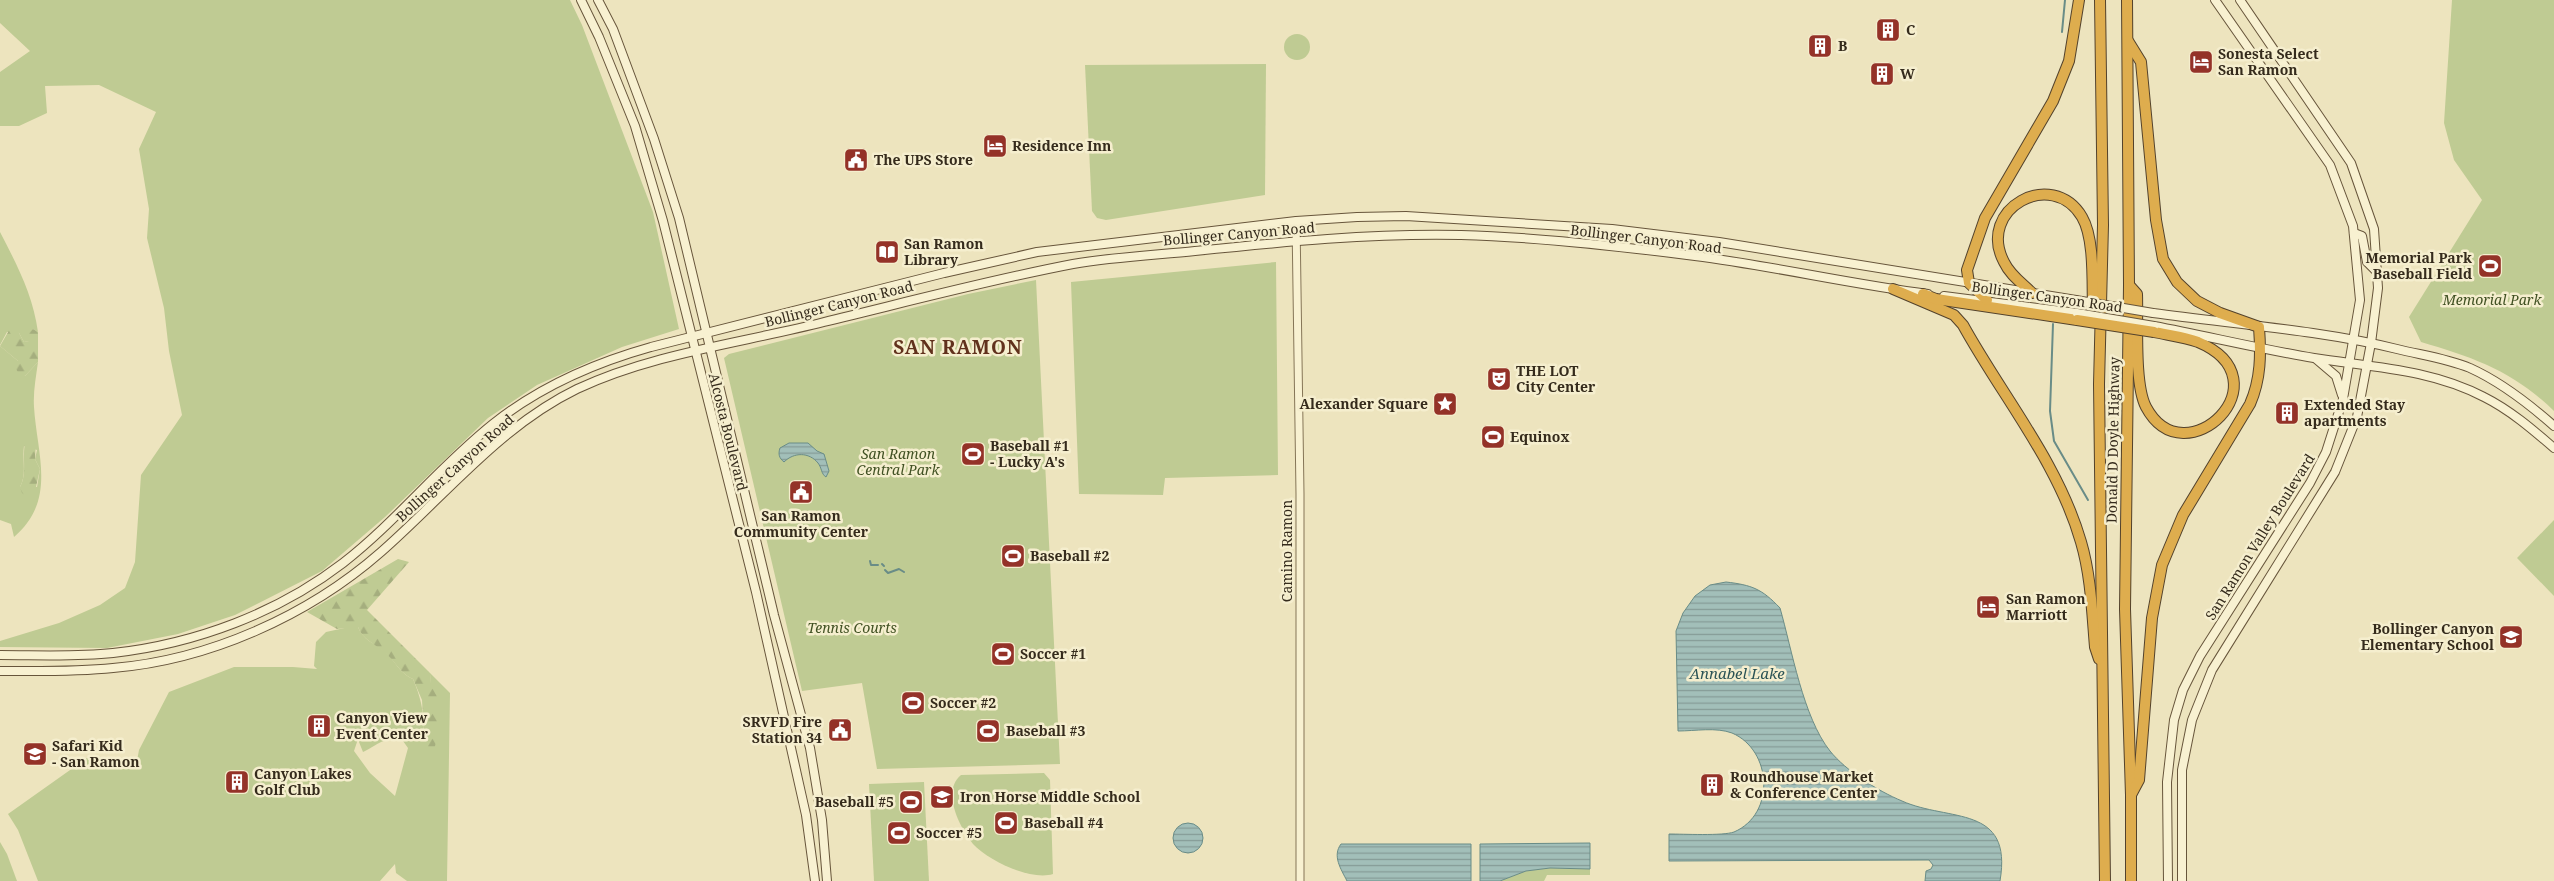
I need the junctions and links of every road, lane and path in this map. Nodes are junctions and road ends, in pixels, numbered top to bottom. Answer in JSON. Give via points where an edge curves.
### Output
{"nodes":[{"id":1,"x":581,"y":0,"type":"edge"},
{"id":2,"x":598,"y":0,"type":"edge"},
{"id":3,"x":2079,"y":0,"type":"edge"},
{"id":4,"x":2100,"y":0,"type":"edge"},
{"id":5,"x":2127,"y":0,"type":"edge"},
{"id":6,"x":2215,"y":0,"type":"edge"},
{"id":7,"x":2240,"y":0,"type":"edge"},
{"id":8,"x":2128,"y":40,"type":"junction"},
{"id":9,"x":1296,"y":221,"type":"junction"},
{"id":10,"x":2354,"y":233,"type":"junction"},
{"id":11,"x":1296,"y":240,"type":"junction"},
{"id":12,"x":2376,"y":271,"type":"junction"},
{"id":13,"x":1969,"y":283,"type":"junction"},
{"id":14,"x":2130,"y":285,"type":"junction"},
{"id":15,"x":1894,"y":289,"type":"junction"},
{"id":16,"x":2032,"y":293,"type":"junction"},
{"id":17,"x":1923,"y":294,"type":"junction"},
{"id":18,"x":1987,"y":300,"type":"junction"},
{"id":19,"x":2077,"y":316,"type":"junction"},
{"id":20,"x":2259,"y":327,"type":"junction"},
{"id":21,"x":2154,"y":329,"type":"junction"},
{"id":22,"x":2099,"y":330,"type":"junction"},
{"id":23,"x":706,"y":332,"type":"junction"},
{"id":24,"x":691,"y":336,"type":"junction"},
{"id":25,"x":2353,"y":341,"type":"junction"},
{"id":26,"x":2370,"y":344,"type":"junction"},
{"id":27,"x":2261,"y":347,"type":"junction"},
{"id":28,"x":711,"y":348,"type":"junction"},
{"id":29,"x":695,"y":352,"type":"junction"},
{"id":30,"x":2314,"y":358,"type":"junction"},
{"id":31,"x":2349,"y":361,"type":"junction"},
{"id":32,"x":2367,"y":365,"type":"junction"},
{"id":33,"x":2343,"y":399,"type":"junction"},
{"id":34,"x":2554,"y":426,"type":"edge"},
{"id":35,"x":2554,"y":448,"type":"edge"},
{"id":36,"x":0,"y":655,"type":"edge"},
{"id":37,"x":2102,"y":668,"type":"junction"},
{"id":38,"x":0,"y":670,"type":"edge"},
{"id":39,"x":2131,"y":795,"type":"junction"},
{"id":40,"x":815,"y":881,"type":"edge"},
{"id":41,"x":827,"y":881,"type":"edge"},
{"id":42,"x":1300,"y":881,"type":"edge"},
{"id":43,"x":2105,"y":881,"type":"edge"},
{"id":44,"x":2131,"y":881,"type":"edge"},
{"id":45,"x":2168,"y":881,"type":"edge"},
{"id":46,"x":2182,"y":881,"type":"edge"}],
"edges":[{"from":1,"to":24,"type":"main road","name":"Alcosta Boulevard","via":[[635,126],[663,221]]},
{"from":2,"to":23,"type":"main road","name":"Alcosta Boulevard","via":[[613,29],[654,139],[679,218]]},
{"from":3,"to":13,"type":"highway","via":[[2073,41],[2062,79],[2045,118],[1985,218],[1967,270]]},
{"from":4,"to":22,"type":"highway","name":"Donald D Doyle Highway","via":[[2103,225]]},
{"from":5,"to":8,"type":"highway","name":"Donald D Doyle Highway"},
{"from":6,"to":10,"type":"main road","name":"San Ramon Valley Boulevard","via":[[2330,165]]},
{"from":7,"to":12,"type":"main road","name":"San Ramon Valley Boulevard","via":[[2351,163],[2374,228]]},
{"from":8,"to":14,"type":"highway","name":"Donald D Doyle Highway"},
{"from":8,"to":20,"type":"highway","via":[[2140,62],[2163,259],[2177,282],[2197,301]]},
{"from":9,"to":11,"type":"street","name":"Camino Ramon"},
{"from":9,"to":13,"type":"main road","name":"Bollinger Canyon Road","via":[[1406,216],[1604,228],[1719,242]]},
{"from":9,"to":23,"type":"main road","name":"Bollinger Canyon Road","via":[[1037,252]]},
{"from":10,"to":12,"type":"main road","via":[[2362,236],[2367,262]]},
{"from":10,"to":25,"type":"main road","name":"San Ramon Valley Boulevard","via":[[2360,300]]},
{"from":11,"to":15,"type":"main road","name":"Bollinger Canyon Road","via":[[1462,235],[1506,238],[1697,256]]},
{"from":11,"to":28,"type":"main road","name":"Bollinger Canyon Road","via":[[1080,263],[947,290]]},
{"from":11,"to":42,"type":"street","name":"Camino Ramon"},
{"from":12,"to":26,"type":"main road","name":"San Ramon Valley Boulevard","via":[[2378,288]]},
{"from":13,"to":16,"type":"main road","name":"Bollinger Canyon Road"},
{"from":13,"to":18,"type":"highway"},
{"from":14,"to":21,"type":"highway","via":[[2137,294],[2140,384],[2146,407],[2154,418],[2173,430],[2186,432],[2209,427],[2226,412],[2230,402],[2233,379],[2230,368],[2212,350],[2197,342]]},
{"from":14,"to":39,"type":"highway","name":"Donald D Doyle Highway","via":[[2125,610]]},
{"from":15,"to":17,"type":"main road","name":"Bollinger Canyon Road"},
{"from":15,"to":37,"type":"highway","via":[[1954,314],[1963,324],[2060,486],[2086,562],[2095,647]]},
{"from":16,"to":20,"type":"main road","name":"Bollinger Canyon Road","bridge":true},
{"from":16,"to":22,"type":"highway","via":[[2010,272],[2003,260],[1998,248],[1999,227],[2018,202],[2041,194],[2053,195],[2075,208],[2087,228],[2094,319]]},
{"from":17,"to":18,"type":"main road","name":"Bollinger Canyon Road"},
{"from":17,"to":19,"type":"highway","via":[[1936,299]]},
{"from":18,"to":19,"type":"main road","name":"Bollinger Canyon Road"},
{"from":19,"to":21,"type":"highway","bridge":true},
{"from":20,"to":25,"type":"main road","name":"Bollinger Canyon Road"},
{"from":20,"to":27,"type":"highway"},
{"from":21,"to":27,"type":"main road"},
{"from":22,"to":37,"type":"highway","name":"Donald D Doyle Highway"},
{"from":23,"to":24,"type":"main road","name":"Bollinger Canyon Road"},
{"from":23,"to":28,"type":"main road","name":"Alcosta Boulevard"},
{"from":24,"to":29,"type":"main road","name":"Alcosta Boulevard"},
{"from":24,"to":36,"type":"main road","name":"Bollinger Canyon Road","via":[[602,362],[528,399],[492,425],[371,540],[341,564],[274,605],[195,637],[155,646],[75,656]]},
{"from":25,"to":26,"type":"main road","name":"Bollinger Canyon Road"},
{"from":25,"to":31,"type":"main road","name":"San Ramon Valley Boulevard"},
{"from":26,"to":32,"type":"main road","name":"San Ramon Valley Boulevard"},
{"from":26,"to":34,"type":"main road","name":"Bollinger Canyon Road","via":[[2443,358],[2470,368],[2510,391]]},
{"from":27,"to":30,"type":"main road"},
{"from":27,"to":39,"type":"highway","via":[[2257,387],[2250,404],[2183,515],[2158,581],[2152,618],[2140,780]]},
{"from":28,"to":29,"type":"main road","name":"Bollinger Canyon Road"},
{"from":28,"to":41,"type":"main road","name":"Alcosta Boulevard","via":[[774,615],[810,748],[822,820]]},
{"from":29,"to":38,"type":"main road","name":"Bollinger Canyon Road","via":[[613,375],[576,390],[536,413],[500,439],[381,553],[350,577],[282,618],[199,651],[158,661],[96,669]]},
{"from":29,"to":40,"type":"main road","name":"Alcosta Boulevard","via":[[758,601],[806,815]]},
{"from":30,"to":31,"type":"main road"},
{"from":30,"to":33,"type":"main road","via":[[2336,376]]},
{"from":31,"to":32,"type":"main road"},
{"from":31,"to":33,"type":"main road","name":"San Ramon Valley Boulevard"},
{"from":32,"to":35,"type":"main road","via":[[2429,376],[2468,389],[2516,417]]},
{"from":32,"to":46,"type":"main road","name":"San Ramon Valley Boulevard","via":[[2357,417],[2335,472],[2212,670],[2192,720],[2182,770]]},
{"from":33,"to":45,"type":"main road","name":"San Ramon Valley Boulevard","via":[[2326,452],[2314,475],[2200,656],[2183,690],[2174,720],[2167,782]]},
{"from":37,"to":43,"type":"highway","name":"Donald D Doyle Highway"},
{"from":39,"to":44,"type":"highway","name":"Donald D Doyle Highway"}]}
